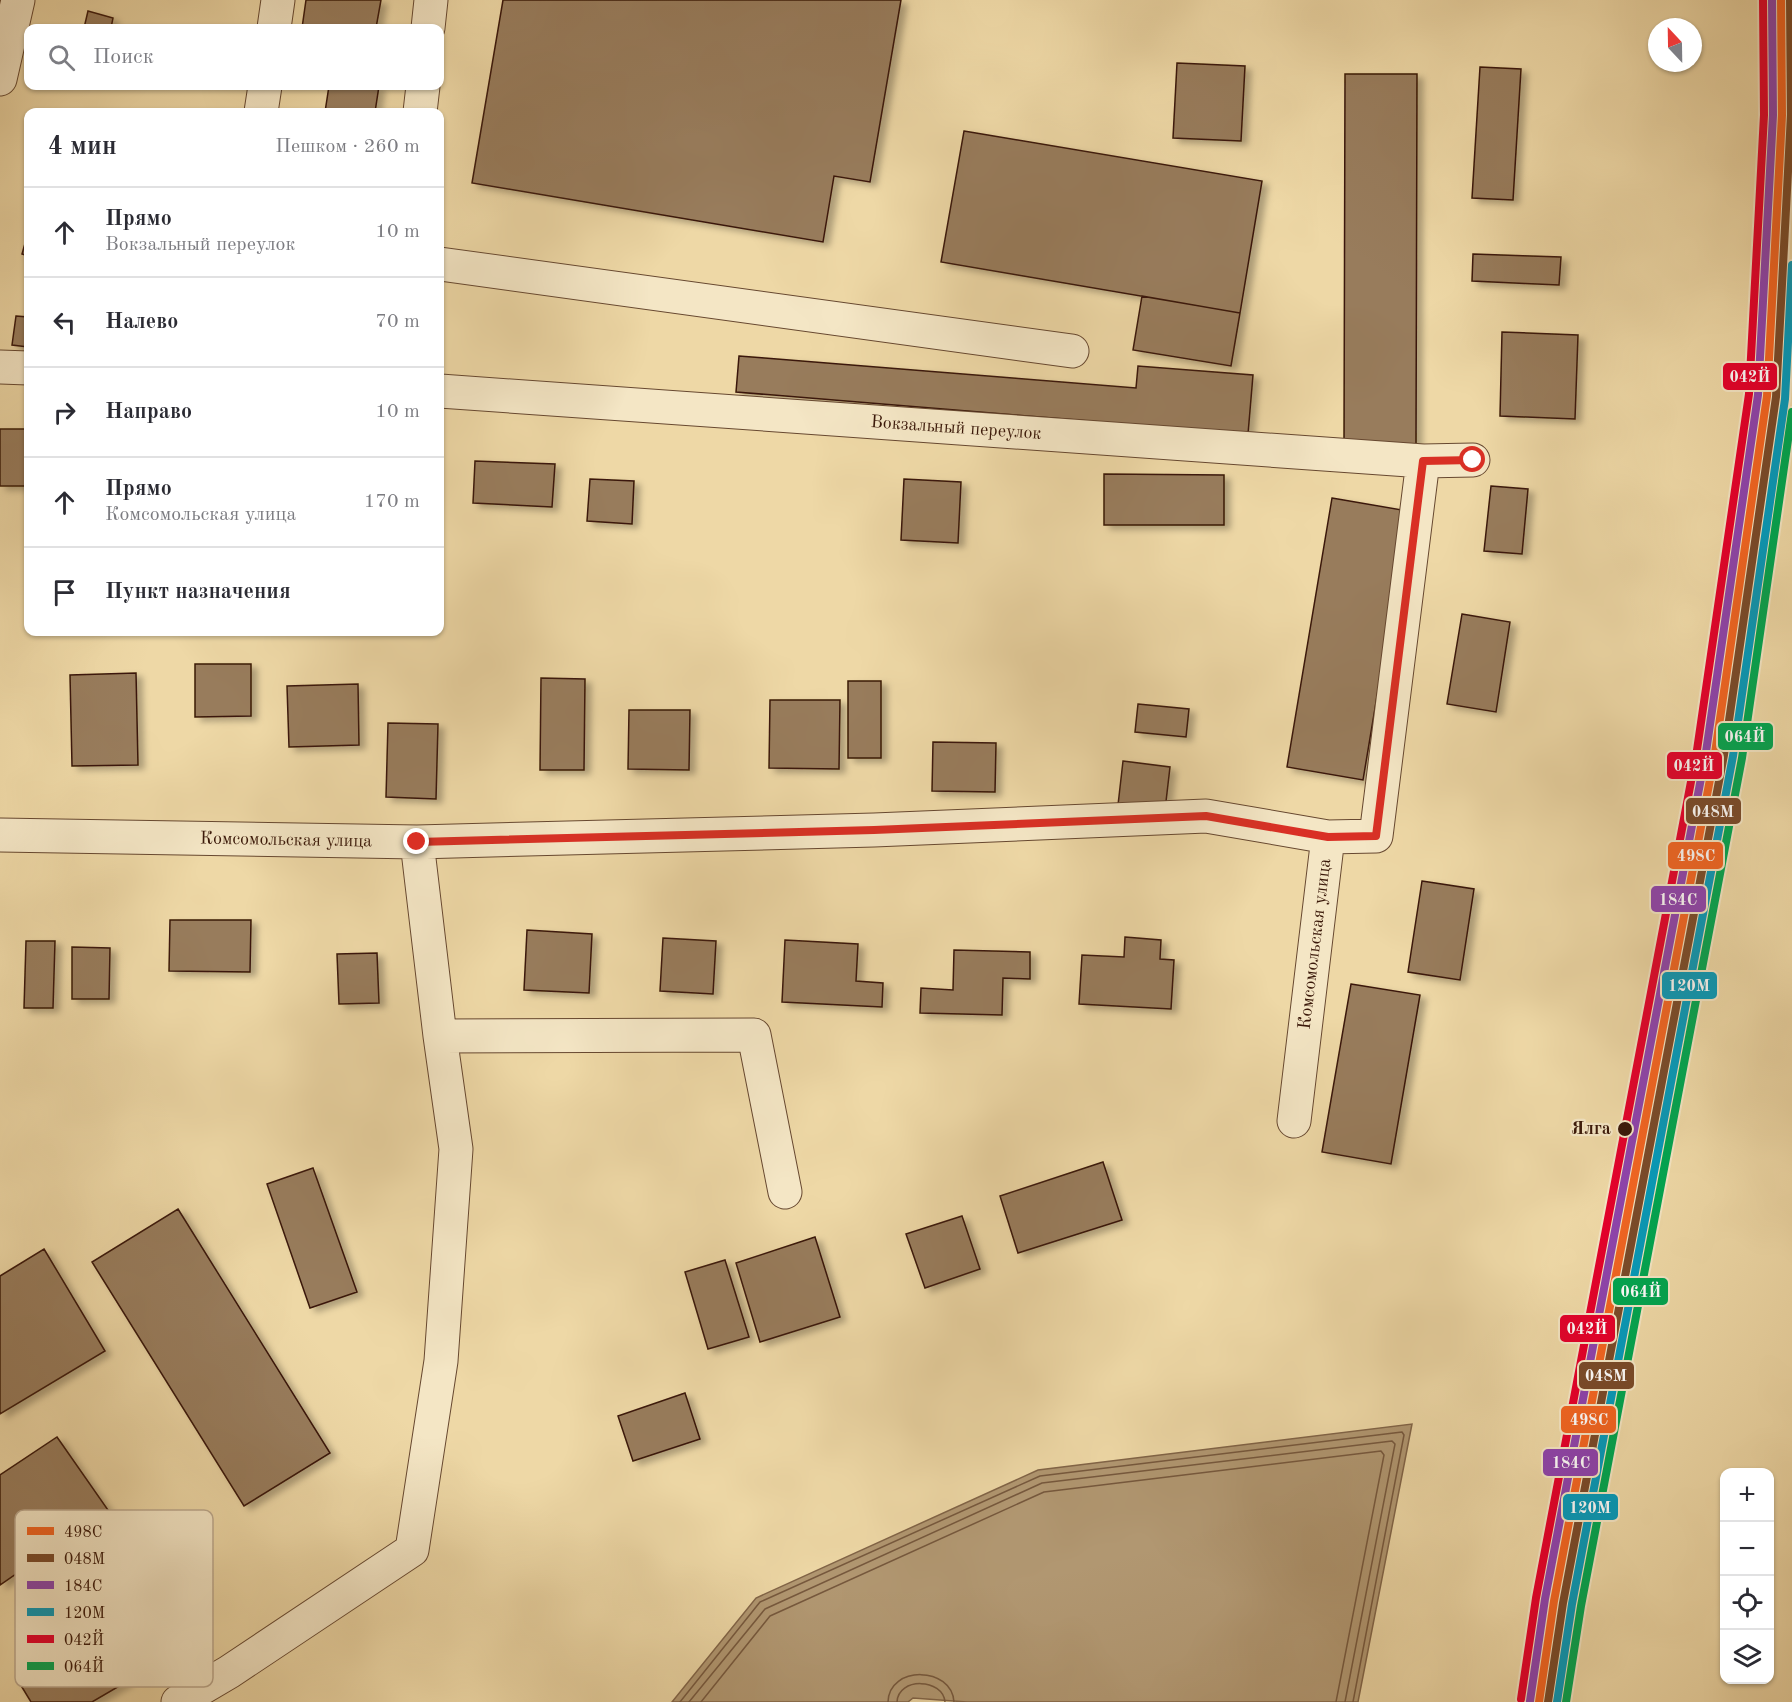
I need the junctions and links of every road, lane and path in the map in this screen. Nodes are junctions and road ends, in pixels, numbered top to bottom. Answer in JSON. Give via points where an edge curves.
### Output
{"nodes":[{"id":1,"x":18,"y":0,"type":"edge"},
{"id":2,"x":278,"y":0,"type":"edge"},
{"id":3,"x":431,"y":0,"type":"edge"},
{"id":4,"x":275,"y":24,"type":"edge"},
{"id":5,"x":428,"y":24,"type":"edge"},
{"id":6,"x":0,"y":79,"type":"edge"},
{"id":7,"x":264,"y":90,"type":"edge"},
{"id":8,"x":423,"y":90,"type":"edge"},
{"id":9,"x":262,"y":108,"type":"edge"},
{"id":10,"x":420,"y":108,"type":"edge"},
{"id":11,"x":444,"y":265,"type":"edge"},
{"id":12,"x":1072,"y":351,"type":"dead end"},
{"id":13,"x":0,"y":367,"type":"edge"},
{"id":14,"x":24,"y":368,"type":"edge"},
{"id":15,"x":444,"y":391,"type":"edge"},
{"id":16,"x":1473,"y":460,"type":"dead end"},
{"id":17,"x":1423,"y":461,"type":"junction"},
{"id":18,"x":0,"y":835,"type":"edge"},
{"id":19,"x":1328,"y":837,"type":"junction"},
{"id":20,"x":417,"y":842,"type":"junction"},
{"id":21,"x":440,"y":1036,"type":"junction"},
{"id":22,"x":1294,"y":1121,"type":"dead end"},
{"id":23,"x":785,"y":1192,"type":"dead end"},
{"id":24,"x":213,"y":1681,"type":"edge"},
{"id":25,"x":203,"y":1687,"type":"edge"},
{"id":26,"x":177,"y":1702,"type":"edge"}],
"edges":[{"from":1,"to":6,"type":"street"},
{"from":2,"to":4,"type":"street"},
{"from":3,"to":5,"type":"street"},
{"from":7,"to":9,"type":"street"},
{"from":8,"to":10,"type":"street"},
{"from":11,"to":12,"type":"street"},
{"from":13,"to":14,"type":"street"},
{"from":15,"to":17,"type":"street","name":"Вокзальный переулок"},
{"from":16,"to":17,"type":"street","name":"Вокзальный переулок"},
{"from":17,"to":19,"type":"street","via":[[1376,836]]},
{"from":18,"to":20,"type":"street","name":"Комсомольская улица"},
{"from":19,"to":20,"type":"street","name":"Комсомольская улица","via":[[1206,816],[874,830]]},
{"from":19,"to":22,"type":"street","name":"Комсомольская улица"},
{"from":20,"to":21,"type":"street"},
{"from":21,"to":23,"type":"street","via":[[754,1035]]},
{"from":21,"to":24,"type":"street","via":[[456,1149],[441,1361],[412,1550]]},
{"from":25,"to":26,"type":"street"}]}
